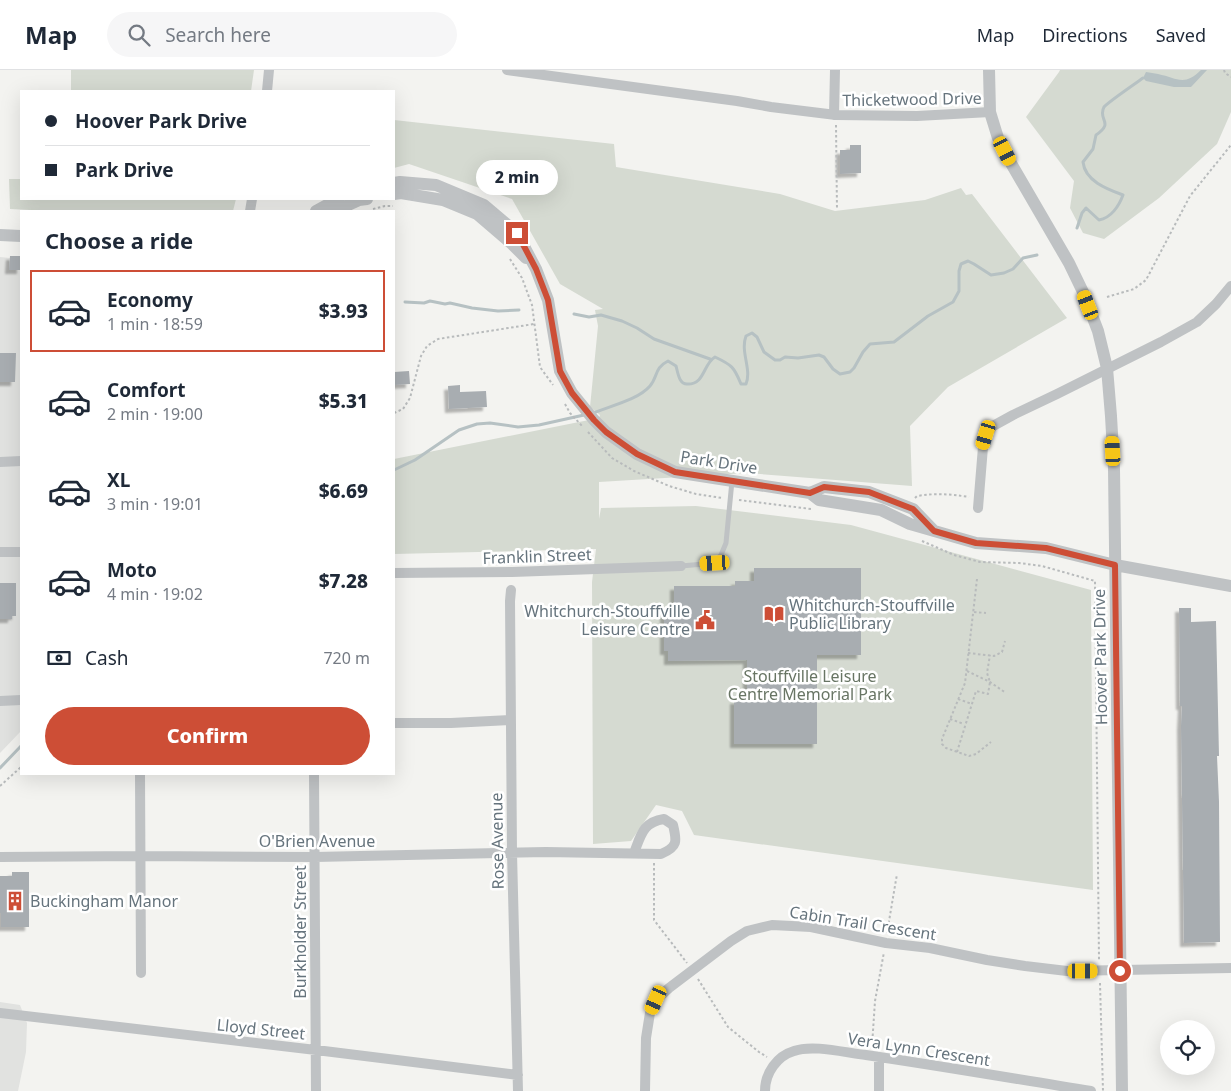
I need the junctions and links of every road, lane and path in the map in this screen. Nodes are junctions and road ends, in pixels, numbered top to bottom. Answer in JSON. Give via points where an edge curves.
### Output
{"nodes":[{"id":1,"x":269,"y":70,"type":"edge"},
{"id":2,"x":507,"y":70,"type":"edge"},
{"id":3,"x":835,"y":70,"type":"edge"},
{"id":4,"x":989,"y":70,"type":"edge"},
{"id":5,"x":1225,"y":71,"type":"edge"},
{"id":6,"x":1231,"y":77,"type":"edge"},
{"id":7,"x":267,"y":90,"type":"edge"},
{"id":8,"x":990,"y":112,"type":"junction"},
{"id":9,"x":835,"y":115,"type":"junction"},
{"id":10,"x":1231,"y":145,"type":"edge"},
{"id":11,"x":395,"y":183,"type":"edge"},
{"id":12,"x":395,"y":199,"type":"edge"},
{"id":13,"x":336,"y":200,"type":"edge"},
{"id":14,"x":358,"y":200,"type":"edge"},
{"id":15,"x":394,"y":200,"type":"edge"},
{"id":16,"x":318,"y":210,"type":"edge"},
{"id":17,"x":337,"y":210,"type":"edge"},
{"id":18,"x":371,"y":210,"type":"edge"},
{"id":19,"x":837,"y":210,"type":"dead end"},
{"id":20,"x":0,"y":234,"type":"edge"},
{"id":21,"x":20,"y":236,"type":"edge"},
{"id":22,"x":508,"y":257,"type":"dead end"},
{"id":23,"x":536,"y":269,"type":"junction"},
{"id":24,"x":1231,"y":286,"type":"edge"},
{"id":25,"x":1107,"y":297,"type":"dead end"},
{"id":26,"x":534,"y":324,"type":"junction"},
{"id":27,"x":1107,"y":368,"type":"junction"},
{"id":28,"x":555,"y":388,"type":"dead end"},
{"id":29,"x":565,"y":404,"type":"dead end"},
{"id":30,"x":395,"y":413,"type":"edge"},
{"id":31,"x":20,"y":461,"type":"edge"},
{"id":32,"x":0,"y":462,"type":"edge"},
{"id":33,"x":732,"y":480,"type":"junction"},
{"id":34,"x":810,"y":493,"type":"junction"},
{"id":35,"x":730,"y":499,"type":"junction"},
{"id":36,"x":978,"y":503,"type":"joint"},
{"id":37,"x":909,"y":508,"type":"junction"},
{"id":38,"x":817,"y":510,"type":"dead end"},
{"id":39,"x":934,"y":531,"type":"junction"},
{"id":40,"x":921,"y":540,"type":"dead end"},
{"id":41,"x":0,"y":552,"type":"edge"},
{"id":42,"x":20,"y":552,"type":"edge"},
{"id":43,"x":1115,"y":565,"type":"junction"},
{"id":44,"x":681,"y":566,"type":"joint"},
{"id":45,"x":395,"y":573,"type":"edge"},
{"id":46,"x":977,"y":580,"type":"dead end"},
{"id":47,"x":1231,"y":586,"type":"edge"},
{"id":48,"x":511,"y":590,"type":"dead end"},
{"id":49,"x":974,"y":612,"type":"junction"},
{"id":50,"x":986,"y":613,"type":"dead end"},
{"id":51,"x":1004,"y":640,"type":"dead end"},
{"id":52,"x":968,"y":653,"type":"junction"},
{"id":53,"x":990,"y":655,"type":"junction"},
{"id":54,"x":966,"y":671,"type":"junction"},
{"id":55,"x":990,"y":682,"type":"junction"},
{"id":56,"x":1006,"y":693,"type":"dead end"},
{"id":57,"x":958,"y":699,"type":"junction"},
{"id":58,"x":20,"y":700,"type":"edge"},
{"id":59,"x":0,"y":701,"type":"edge"},
{"id":60,"x":972,"y":704,"type":"junction"},
{"id":61,"x":950,"y":719,"type":"junction"},
{"id":62,"x":511,"y":720,"type":"junction"},
{"id":63,"x":395,"y":723,"type":"edge"},
{"id":64,"x":966,"y":724,"type":"junction"},
{"id":65,"x":991,"y":742,"type":"dead end"},
{"id":66,"x":957,"y":752,"type":"junction"},
{"id":67,"x":20,"y":768,"type":"edge"},
{"id":68,"x":140,"y":775,"type":"edge"},
{"id":69,"x":314,"y":775,"type":"edge"},
{"id":70,"x":0,"y":786,"type":"edge"},
{"id":71,"x":512,"y":853,"type":"junction"},
{"id":72,"x":634,"y":853,"type":"dead end"},
{"id":73,"x":140,"y":856,"type":"junction"},
{"id":74,"x":0,"y":857,"type":"edge"},
{"id":75,"x":315,"y":857,"type":"junction"},
{"id":76,"x":897,"y":874,"type":"dead end"},
{"id":77,"x":886,"y":943,"type":"junction"},
{"id":78,"x":1099,"y":960,"type":"dead end"},
{"id":79,"x":1231,"y":968,"type":"edge"},
{"id":80,"x":1120,"y":971,"type":"junction"},
{"id":81,"x":141,"y":973,"type":"dead end"},
{"id":82,"x":1100,"y":982,"type":"dead end"},
{"id":83,"x":0,"y":1013,"type":"edge"},
{"id":84,"x":316,"y":1050,"type":"junction"},
{"id":85,"x":875,"y":1057,"type":"junction"},
{"id":86,"x":518,"y":1075,"type":"junction"},
{"id":87,"x":316,"y":1091,"type":"edge"},
{"id":88,"x":518,"y":1091,"type":"edge"},
{"id":89,"x":645,"y":1091,"type":"edge"},
{"id":90,"x":765,"y":1091,"type":"edge"},
{"id":91,"x":879,"y":1091,"type":"edge"},
{"id":92,"x":1091,"y":1091,"type":"edge"},
{"id":93,"x":1102,"y":1091,"type":"edge"},
{"id":94,"x":1122,"y":1091,"type":"edge"}],
"edges":[{"from":1,"to":7,"type":"street"},
{"from":2,"to":9,"type":"street","name":"Thicketwood Drive"},
{"from":3,"to":9,"type":"street"},
{"from":4,"to":8,"type":"street","name":"Hoover Park Drive"},
{"from":5,"to":6,"type":"path"},
{"from":8,"to":9,"type":"street","name":"Thicketwood Drive","via":[[917,116]]},
{"from":8,"to":27,"type":"street","name":"Hoover Park Drive","via":[[998,138],[1083,292],[1098,331]]},
{"from":9,"to":19,"type":"path"},
{"from":10,"to":25,"type":"path","via":[[1190,196],[1146,280],[1134,289]]},
{"from":11,"to":23,"type":"street","name":"Park Drive","via":[[436,185],[484,205],[517,233]]},
{"from":12,"to":23,"type":"street","name":"Park Drive","via":[[401,193],[443,200],[477,214]]},
{"from":13,"to":16,"type":"street"},
{"from":14,"to":17,"type":"street"},
{"from":15,"to":18,"type":"path"},
{"from":20,"to":21,"type":"street"},
{"from":22,"to":26,"type":"path","via":[[522,278],[532,305]]},
{"from":23,"to":33,"type":"street","name":"Park Drive","via":[[548,300],[560,371],[572,393],[594,420],[637,454],[675,472]]},
{"from":24,"to":27,"type":"street","via":[[1197,322]]},
{"from":26,"to":28,"type":"path","via":[[540,367]]},
{"from":26,"to":30,"type":"path","via":[[438,339],[427,346],[420,356],[410,398],[403,409]]},
{"from":27,"to":36,"type":"street","via":[[993,426],[983,447]]},
{"from":27,"to":43,"type":"street","name":"Hoover Park Drive","via":[[1114,469]]},
{"from":29,"to":35,"type":"path","via":[[612,458],[634,471],[678,489]]},
{"from":31,"to":32,"type":"street"},
{"from":33,"to":34,"type":"street","name":"Park Drive"},
{"from":33,"to":35,"type":"lane"},
{"from":34,"to":37,"type":"street","name":"Park Drive","via":[[824,487],[869,492]]},
{"from":34,"to":39,"type":"street","name":"Park Drive","via":[[819,500],[881,510]]},
{"from":35,"to":38,"type":"path"},
{"from":35,"to":44,"type":"lane","via":[[726,542],[721,555],[715,563]]},
{"from":36,"to":37,"type":"path","via":[[951,494],[932,493],[916,496]]},
{"from":37,"to":39,"type":"street","name":"Park Drive"},
{"from":39,"to":43,"type":"street","name":"Park Drive","via":[[976,543],[1046,548]]},
{"from":40,"to":78,"type":"path","via":[[954,555],[980,562],[1042,566],[1094,581]]},
{"from":41,"to":42,"type":"street"},
{"from":43,"to":47,"type":"street","name":"Park Drive"},
{"from":43,"to":80,"type":"street","name":"Hoover Park Drive"},
{"from":44,"to":45,"type":"street","name":"Franklin Street"},
{"from":46,"to":49,"type":"path"},
{"from":48,"to":62,"type":"street","name":"Rose Avenue"},
{"from":49,"to":50,"type":"path"},
{"from":49,"to":52,"type":"path"},
{"from":51,"to":53,"type":"path","via":[[1002,652]]},
{"from":52,"to":53,"type":"path"},
{"from":52,"to":54,"type":"path"},
{"from":53,"to":55,"type":"path","via":[[987,673]]},
{"from":54,"to":55,"type":"path"},
{"from":54,"to":57,"type":"path"},
{"from":55,"to":56,"type":"path"},
{"from":55,"to":60,"type":"path","via":[[988,694],[976,691]]},
{"from":57,"to":60,"type":"path"},
{"from":57,"to":61,"type":"path"},
{"from":58,"to":59,"type":"street"},
{"from":60,"to":64,"type":"path"},
{"from":61,"to":64,"type":"path"},
{"from":61,"to":66,"type":"path","via":[[942,744]]},
{"from":62,"to":63,"type":"street"},
{"from":62,"to":71,"type":"street","name":"Rose Avenue"},
{"from":64,"to":66,"type":"path"},
{"from":65,"to":66,"type":"path","via":[[976,754],[969,756]]},
{"from":67,"to":70,"type":"path"},
{"from":68,"to":73,"type":"street"},
{"from":69,"to":75,"type":"street","name":"Burkholder Street"},
{"from":71,"to":72,"type":"street","name":"O'Brien Avenue"},
{"from":71,"to":75,"type":"street","name":"O'Brien Avenue"},
{"from":71,"to":86,"type":"street","name":"Rose Avenue"},
{"from":73,"to":74,"type":"street","name":"O'Brien Avenue"},
{"from":73,"to":75,"type":"street","name":"O'Brien Avenue"},
{"from":73,"to":81,"type":"street"},
{"from":75,"to":84,"type":"street","name":"Burkholder Street"},
{"from":76,"to":77,"type":"path"},
{"from":77,"to":80,"type":"street","name":"Cabin Trail Crescent","via":[[1025,966],[1067,971]]},
{"from":77,"to":85,"type":"path","via":[[875,1001]]},
{"from":77,"to":89,"type":"street","name":"Cabin Trail Crescent","via":[[811,927],[772,924],[747,931],[656,1000],[646,1038]]},
{"from":79,"to":80,"type":"street","name":"Cabin Trail Crescent"},
{"from":80,"to":94,"type":"street","name":"Hoover Park Drive"},
{"from":82,"to":93,"type":"path"},
{"from":83,"to":84,"type":"street","name":"Lloyd Street"},
{"from":84,"to":86,"type":"street","name":"Lloyd Street"},
{"from":84,"to":87,"type":"street","name":"Burkholder Street"},
{"from":85,"to":90,"type":"street","name":"Vera Lynn Crescent","via":[[814,1048],[794,1050],[775,1062],[768,1073]]},
{"from":85,"to":91,"type":"street"},
{"from":85,"to":92,"type":"street","name":"Vera Lynn Crescent"},
{"from":86,"to":88,"type":"street","name":"Rose Avenue"}]}
